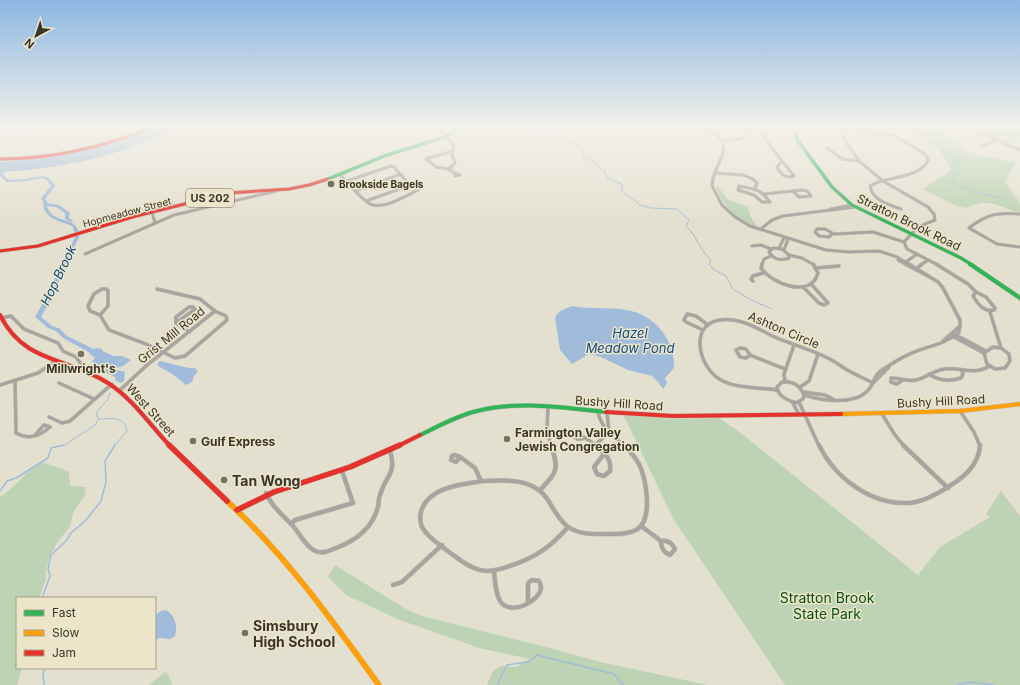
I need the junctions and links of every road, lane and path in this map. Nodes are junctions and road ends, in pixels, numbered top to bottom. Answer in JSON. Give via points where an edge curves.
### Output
{"nodes":[{"id":1,"x":380,"y":159,"type":"edge"},
{"id":2,"x":429,"y":159,"type":"edge"},
{"id":3,"x":454,"y":159,"type":"edge"},
{"id":4,"x":720,"y":159,"type":"edge"},
{"id":5,"x":811,"y":159,"type":"edge"},
{"id":6,"x":843,"y":159,"type":"edge"},
{"id":7,"x":928,"y":159,"type":"edge"},
{"id":8,"x":782,"y":161,"type":"joint"},
{"id":9,"x":859,"y":161,"type":"joint"},
{"id":10,"x":449,"y":168,"type":"junction"},
{"id":11,"x":715,"y":173,"type":"junction"},
{"id":12,"x":401,"y":174,"type":"junction"},
{"id":13,"x":456,"y":174,"type":"dead end"},
{"id":14,"x":340,"y":175,"type":"junction"},
{"id":15,"x":347,"y":181,"type":"junction"},
{"id":16,"x":883,"y":181,"type":"junction"},
{"id":17,"x":755,"y":189,"type":"junction"},
{"id":18,"x":418,"y":190,"type":"dead end"},
{"id":19,"x":276,"y":191,"type":"junction"},
{"id":20,"x":355,"y":191,"type":"junction"},
{"id":21,"x":792,"y":191,"type":"junction"},
{"id":22,"x":764,"y":194,"type":"junction"},
{"id":23,"x":366,"y":201,"type":"junction"},
{"id":24,"x":853,"y":206,"type":"junction"},
{"id":25,"x":901,"y":209,"type":"dead end"},
{"id":26,"x":152,"y":212,"type":"junction"},
{"id":27,"x":1020,"y":214,"type":"edge"},
{"id":28,"x":155,"y":223,"type":"junction"},
{"id":29,"x":761,"y":230,"type":"junction"},
{"id":30,"x":832,"y":234,"type":"junction"},
{"id":31,"x":911,"y":234,"type":"junction"},
{"id":32,"x":784,"y":239,"type":"junction"},
{"id":33,"x":788,"y":240,"type":"junction"},
{"id":34,"x":904,"y":242,"type":"junction"},
{"id":35,"x":752,"y":246,"type":"dead end"},
{"id":36,"x":1020,"y":247,"type":"edge"},
{"id":37,"x":779,"y":248,"type":"junction"},
{"id":38,"x":771,"y":249,"type":"junction"},
{"id":39,"x":784,"y":250,"type":"junction"},
{"id":40,"x":0,"y":251,"type":"edge"},
{"id":41,"x":85,"y":254,"type":"dead end"},
{"id":42,"x":916,"y":254,"type":"junction"},
{"id":43,"x":789,"y":255,"type":"junction"},
{"id":44,"x":771,"y":256,"type":"junction"},
{"id":45,"x":928,"y":260,"type":"junction"},
{"id":46,"x":904,"y":263,"type":"junction"},
{"id":47,"x":839,"y":266,"type":"dead end"},
{"id":48,"x":816,"y":268,"type":"junction"},
{"id":49,"x":916,"y":270,"type":"junction"},
{"id":50,"x":763,"y":272,"type":"junction"},
{"id":51,"x":753,"y":281,"type":"dead end"},
{"id":52,"x":812,"y":285,"type":"junction"},
{"id":53,"x":803,"y":287,"type":"junction"},
{"id":54,"x":157,"y":289,"type":"dead end"},
{"id":55,"x":976,"y":292,"type":"junction"},
{"id":56,"x":1020,"y":298,"type":"edge"},
{"id":57,"x":215,"y":311,"type":"junction"},
{"id":58,"x":990,"y":312,"type":"junction"},
{"id":59,"x":100,"y":316,"type":"junction"},
{"id":60,"x":0,"y":318,"type":"edge"},
{"id":61,"x":176,"y":323,"type":"junction"},
{"id":62,"x":708,"y":325,"type":"junction"},
{"id":63,"x":960,"y":326,"type":"junction"},
{"id":64,"x":703,"y":330,"type":"junction"},
{"id":65,"x":189,"y":332,"type":"junction"},
{"id":66,"x":952,"y":334,"type":"junction"},
{"id":67,"x":956,"y":336,"type":"junction"},
{"id":68,"x":943,"y":341,"type":"junction"},
{"id":69,"x":794,"y":345,"type":"junction"},
{"id":70,"x":1001,"y":348,"type":"junction"},
{"id":71,"x":985,"y":352,"type":"junction"},
{"id":72,"x":163,"y":353,"type":"junction"},
{"id":73,"x":818,"y":354,"type":"junction"},
{"id":74,"x":750,"y":355,"type":"junction"},
{"id":75,"x":56,"y":361,"type":"junction"},
{"id":76,"x":990,"y":366,"type":"junction"},
{"id":77,"x":78,"y":369,"type":"junction"},
{"id":78,"x":785,"y":369,"type":"junction"},
{"id":79,"x":962,"y":371,"type":"junction"},
{"id":80,"x":930,"y":374,"type":"junction"},
{"id":81,"x":15,"y":381,"type":"junction"},
{"id":82,"x":901,"y":381,"type":"dead end"},
{"id":83,"x":785,"y":382,"type":"junction"},
{"id":84,"x":59,"y":383,"type":"dead end"},
{"id":85,"x":874,"y":383,"type":"junction"},
{"id":86,"x":112,"y":384,"type":"junction"},
{"id":87,"x":0,"y":385,"type":"edge"},
{"id":88,"x":800,"y":387,"type":"junction"},
{"id":89,"x":120,"y":390,"type":"junction"},
{"id":90,"x":777,"y":390,"type":"junction"},
{"id":91,"x":804,"y":394,"type":"junction"},
{"id":92,"x":94,"y":399,"type":"junction"},
{"id":93,"x":799,"y":402,"type":"junction"},
{"id":94,"x":793,"y":403,"type":"junction"},
{"id":95,"x":1020,"y":404,"type":"edge"},
{"id":96,"x":548,"y":407,"type":"junction"},
{"id":97,"x":960,"y":411,"type":"junction"},
{"id":98,"x":598,"y":412,"type":"junction"},
{"id":99,"x":607,"y":412,"type":"junction"},
{"id":100,"x":882,"y":414,"type":"junction"},
{"id":101,"x":799,"y":415,"type":"junction"},
{"id":102,"x":805,"y":415,"type":"junction"},
{"id":103,"x":49,"y":417,"type":"dead end"},
{"id":104,"x":609,"y":433,"type":"junction"},
{"id":105,"x":35,"y":435,"type":"dead end"},
{"id":106,"x":584,"y":437,"type":"dead end"},
{"id":107,"x":595,"y":445,"type":"junction"},
{"id":108,"x":390,"y":450,"type":"junction"},
{"id":109,"x":604,"y":454,"type":"junction"},
{"id":110,"x":460,"y":457,"type":"dead end"},
{"id":111,"x":342,"y":471,"type":"junction"},
{"id":112,"x":481,"y":481,"type":"junction"},
{"id":113,"x":948,"y":488,"type":"junction"},
{"id":114,"x":540,"y":490,"type":"junction"},
{"id":115,"x":266,"y":493,"type":"junction"},
{"id":116,"x":237,"y":510,"type":"junction"},
{"id":117,"x":291,"y":524,"type":"junction"},
{"id":118,"x":641,"y":526,"type":"junction"},
{"id":119,"x":568,"y":527,"type":"junction"},
{"id":120,"x":661,"y":541,"type":"dead end"},
{"id":121,"x":442,"y":545,"type":"junction"},
{"id":122,"x":494,"y":571,"type":"junction"},
{"id":123,"x":393,"y":585,"type":"dead end"},
{"id":124,"x":528,"y":602,"type":"junction"},
{"id":125,"x":379,"y":685,"type":"edge"}],
"edges":[{"from":1,"to":14,"type":"main road","name":"Hopmeadow Street","number":"US 202"},
{"from":2,"to":10,"type":"street","via":[[426,160],[440,170]]},
{"from":3,"to":10,"type":"street","via":[[456,163]]},
{"from":4,"to":11,"type":"street"},
{"from":5,"to":24,"type":"main road","name":"Stratton Brook Road","via":[[832,187]]},
{"from":6,"to":9,"type":"street"},
{"from":7,"to":16,"type":"street","via":[[927,165],[915,172]]},
{"from":8,"to":8,"type":"street","via":[[785,163],[794,176],[782,176],[777,167]]},
{"from":9,"to":16,"type":"street"},
{"from":10,"to":13,"type":"street"},
{"from":11,"to":17,"type":"street","via":[[742,174],[750,177],[757,183]]},
{"from":11,"to":29,"type":"street","via":[[712,186],[722,205],[742,222]]},
{"from":12,"to":15,"type":"street","via":[[391,166]]},
{"from":12,"to":20,"type":"street"},
{"from":12,"to":23,"type":"street","via":[[408,185]]},
{"from":14,"to":15,"type":"street"},
{"from":14,"to":19,"type":"main road","name":"Hopmeadow Street","number":"US 202","via":[[316,184]]},
{"from":15,"to":20,"type":"street"},
{"from":16,"to":25,"type":"street","via":[[872,184],[871,192]]},
{"from":16,"to":31,"type":"street","via":[[928,207],[934,214],[932,222]]},
{"from":17,"to":22,"type":"street"},
{"from":17,"to":22,"type":"street","via":[[739,186],[738,188],[754,195],[762,202],[770,202]]},
{"from":18,"to":23,"type":"street","via":[[381,205]]},
{"from":19,"to":26,"type":"main road","name":"Hopmeadow Street","number":"US 202","via":[[236,192]]},
{"from":19,"to":28,"type":"street","via":[[203,207]]},
{"from":20,"to":23,"type":"street"},
{"from":21,"to":21,"type":"street","via":[[805,190],[811,196],[799,197]]},
{"from":21,"to":22,"type":"street"},
{"from":24,"to":29,"type":"street","via":[[783,216],[772,220]]},
{"from":24,"to":31,"type":"main road","name":"Stratton Brook Road"},
{"from":26,"to":28,"type":"street"},
{"from":26,"to":40,"type":"main road","name":"Hopmeadow Street","number":"US 202","via":[[30,248]]},
{"from":27,"to":36,"type":"street","via":[[988,215],[969,228],[997,244]]},
{"from":28,"to":41,"type":"street"},
{"from":29,"to":32,"type":"street"},
{"from":30,"to":30,"type":"street","via":[[823,229],[817,229],[815,232],[823,237]]},
{"from":30,"to":34,"type":"street","via":[[873,232]]},
{"from":31,"to":34,"type":"street"},
{"from":31,"to":56,"type":"main road","name":"Stratton Brook Road","via":[[971,264]]},
{"from":32,"to":33,"type":"street"},
{"from":32,"to":37,"type":"street"},
{"from":33,"to":39,"type":"street"},
{"from":33,"to":46,"type":"street","via":[[835,252],[879,251]]},
{"from":34,"to":42,"type":"street","via":[[907,249]]},
{"from":35,"to":38,"type":"street","via":[[761,245]]},
{"from":37,"to":38,"type":"street"},
{"from":37,"to":39,"type":"street"},
{"from":38,"to":44,"type":"street"},
{"from":39,"to":43,"type":"street"},
{"from":42,"to":45,"type":"street"},
{"from":42,"to":46,"type":"street"},
{"from":43,"to":44,"type":"street","via":[[787,260]]},
{"from":43,"to":48,"type":"street","via":[[805,260]]},
{"from":44,"to":50,"type":"street","via":[[765,258],[762,263]]},
{"from":45,"to":49,"type":"street"},
{"from":45,"to":55,"type":"street"},
{"from":46,"to":49,"type":"street"},
{"from":47,"to":48,"type":"street"},
{"from":48,"to":52,"type":"street","via":[[818,273]]},
{"from":49,"to":63,"type":"street","via":[[930,276],[943,288],[960,320]]},
{"from":50,"to":51,"type":"street","via":[[753,276]]},
{"from":50,"to":53,"type":"street","via":[[787,284]]},
{"from":52,"to":53,"type":"street"},
{"from":52,"to":53,"type":"street","via":[[828,303],[819,303]]},
{"from":54,"to":57,"type":"street","via":[[200,299]]},
{"from":55,"to":58,"type":"street","via":[[973,294],[975,298]]},
{"from":55,"to":58,"type":"street","via":[[986,297],[994,308]]},
{"from":57,"to":65,"type":"street","name":"Grist Mill Road"},
{"from":57,"to":72,"type":"street","via":[[226,316],[226,322],[185,356],[175,358]]},
{"from":58,"to":70,"type":"street"},
{"from":59,"to":59,"type":"street","via":[[108,306],[108,290],[104,288],[95,292],[88,306],[90,311]]},
{"from":59,"to":72,"type":"street","via":[[109,330]]},
{"from":60,"to":75,"type":"main road","name":"West Street","via":[[18,341]]},
{"from":60,"to":77,"type":"street","via":[[11,316],[24,329],[58,343],[61,350],[78,358],[81,364]]},
{"from":61,"to":61,"type":"street","via":[[178,315],[189,306],[194,307],[194,310]]},
{"from":61,"to":65,"type":"street"},
{"from":62,"to":64,"type":"street"},
{"from":62,"to":64,"type":"street","via":[[692,315],[684,316],[686,322]]},
{"from":62,"to":69,"type":"street","name":"Ashton Circle","via":[[721,320],[740,321]]},
{"from":63,"to":66,"type":"street"},
{"from":63,"to":67,"type":"street"},
{"from":64,"to":90,"type":"street","via":[[700,344],[705,363],[717,378],[732,385]]},
{"from":65,"to":72,"type":"street","name":"Grist Mill Road"},
{"from":66,"to":67,"type":"street"},
{"from":66,"to":68,"type":"street"},
{"from":67,"to":68,"type":"street"},
{"from":67,"to":71,"type":"street"},
{"from":68,"to":85,"type":"street","via":[[911,353],[890,366]]},
{"from":69,"to":73,"type":"street","name":"Ashton Circle"},
{"from":69,"to":78,"type":"street"},
{"from":70,"to":71,"type":"street","via":[[993,347]]},
{"from":70,"to":76,"type":"street","via":[[1009,354],[1010,364],[1002,369]]},
{"from":71,"to":76,"type":"street","via":[[986,362]]},
{"from":72,"to":89,"type":"street","name":"Grist Mill Road"},
{"from":73,"to":85,"type":"street","name":"Ashton Circle"},
{"from":73,"to":88,"type":"street","via":[[809,381]]},
{"from":74,"to":74,"type":"street","via":[[743,358],[736,351],[738,348],[744,348]]},
{"from":74,"to":78,"type":"street"},
{"from":75,"to":77,"type":"main road","name":"West Street"},
{"from":75,"to":81,"type":"street","via":[[38,373]]},
{"from":76,"to":79,"type":"street","via":[[980,372]]},
{"from":77,"to":86,"type":"main road","name":"West Street"},
{"from":78,"to":83,"type":"street"},
{"from":79,"to":80,"type":"street","via":[[942,369]]},
{"from":79,"to":80,"type":"street","via":[[961,378],[951,380],[940,380]]},
{"from":80,"to":82,"type":"street","via":[[918,380]]},
{"from":81,"to":87,"type":"street"},
{"from":81,"to":105,"type":"street","via":[[12,398],[15,406],[16,433],[24,437]]},
{"from":83,"to":88,"type":"street"},
{"from":83,"to":90,"type":"street","via":[[779,384]]},
{"from":84,"to":92,"type":"street"},
{"from":85,"to":91,"type":"street","via":[[860,396],[848,399]]},
{"from":86,"to":89,"type":"main road","name":"West Street"},
{"from":86,"to":92,"type":"street"},
{"from":88,"to":91,"type":"street"},
{"from":89,"to":116,"type":"main road","name":"West Street","via":[[164,440]]},
{"from":90,"to":94,"type":"street","via":[[780,396]]},
{"from":91,"to":93,"type":"street"},
{"from":92,"to":103,"type":"street","via":[[70,421],[62,423]]},
{"from":93,"to":94,"type":"street"},
{"from":93,"to":102,"type":"street"},
{"from":94,"to":101,"type":"street"},
{"from":95,"to":97,"type":"main road","name":"Bushy Hill Road"},
{"from":96,"to":98,"type":"main road","name":"Bushy Hill Road"},
{"from":96,"to":108,"type":"main road","name":"Bushy Hill Road","via":[[507,406],[476,411],[440,424]]},
{"from":96,"to":114,"type":"street","via":[[547,433],[557,466],[555,474]]},
{"from":97,"to":100,"type":"main road","name":"Bushy Hill Road"},
{"from":97,"to":113,"type":"street","via":[[978,441],[979,457],[972,468]]},
{"from":98,"to":99,"type":"main road","name":"Bushy Hill Road"},
{"from":98,"to":104,"type":"street","via":[[602,427]]},
{"from":99,"to":101,"type":"main road","name":"Bushy Hill Road","via":[[673,416]]},
{"from":99,"to":104,"type":"street"},
{"from":100,"to":102,"type":"main road","name":"Bushy Hill Road"},
{"from":100,"to":113,"type":"street","via":[[900,444]]},
{"from":101,"to":102,"type":"main road","name":"Bushy Hill Road"},
{"from":102,"to":113,"type":"street","via":[[827,462],[864,492],[892,501],[910,503]]},
{"from":104,"to":107,"type":"street"},
{"from":104,"to":118,"type":"street","via":[[631,452],[642,471],[646,514]]},
{"from":106,"to":107,"type":"street"},
{"from":107,"to":109,"type":"street"},
{"from":108,"to":111,"type":"main road","name":"Bushy Hill Road"},
{"from":108,"to":117,"type":"street","via":[[393,472],[380,493],[378,507],[370,523],[355,541],[319,552],[308,545]]},
{"from":109,"to":109,"type":"street","via":[[609,458],[611,468],[604,476],[597,474],[594,467]]},
{"from":110,"to":112,"type":"street","via":[[476,468]]},
{"from":111,"to":115,"type":"main road","name":"Bushy Hill Road"},
{"from":111,"to":117,"type":"street","via":[[353,503],[295,520]]},
{"from":112,"to":114,"type":"street","via":[[516,482]]},
{"from":112,"to":121,"type":"street","via":[[460,484],[432,495],[427,500],[420,515],[423,529]]},
{"from":114,"to":119,"type":"street"},
{"from":115,"to":116,"type":"main road","name":"Bushy Hill Road"},
{"from":115,"to":117,"type":"street","via":[[276,509]]},
{"from":116,"to":125,"type":"main road","name":"West Street","via":[[280,553]]},
{"from":118,"to":119,"type":"street","via":[[633,533],[614,535],[578,533]]},
{"from":118,"to":120,"type":"street"},
{"from":119,"to":122,"type":"street","via":[[539,555]]},
{"from":121,"to":122,"type":"street","via":[[474,568]]},
{"from":121,"to":123,"type":"street","via":[[401,583]]},
{"from":122,"to":124,"type":"street","via":[[497,593],[505,607],[515,610]]},
{"from":124,"to":124,"type":"street","via":[[541,592],[541,584],[536,580],[528,583]]}]}
